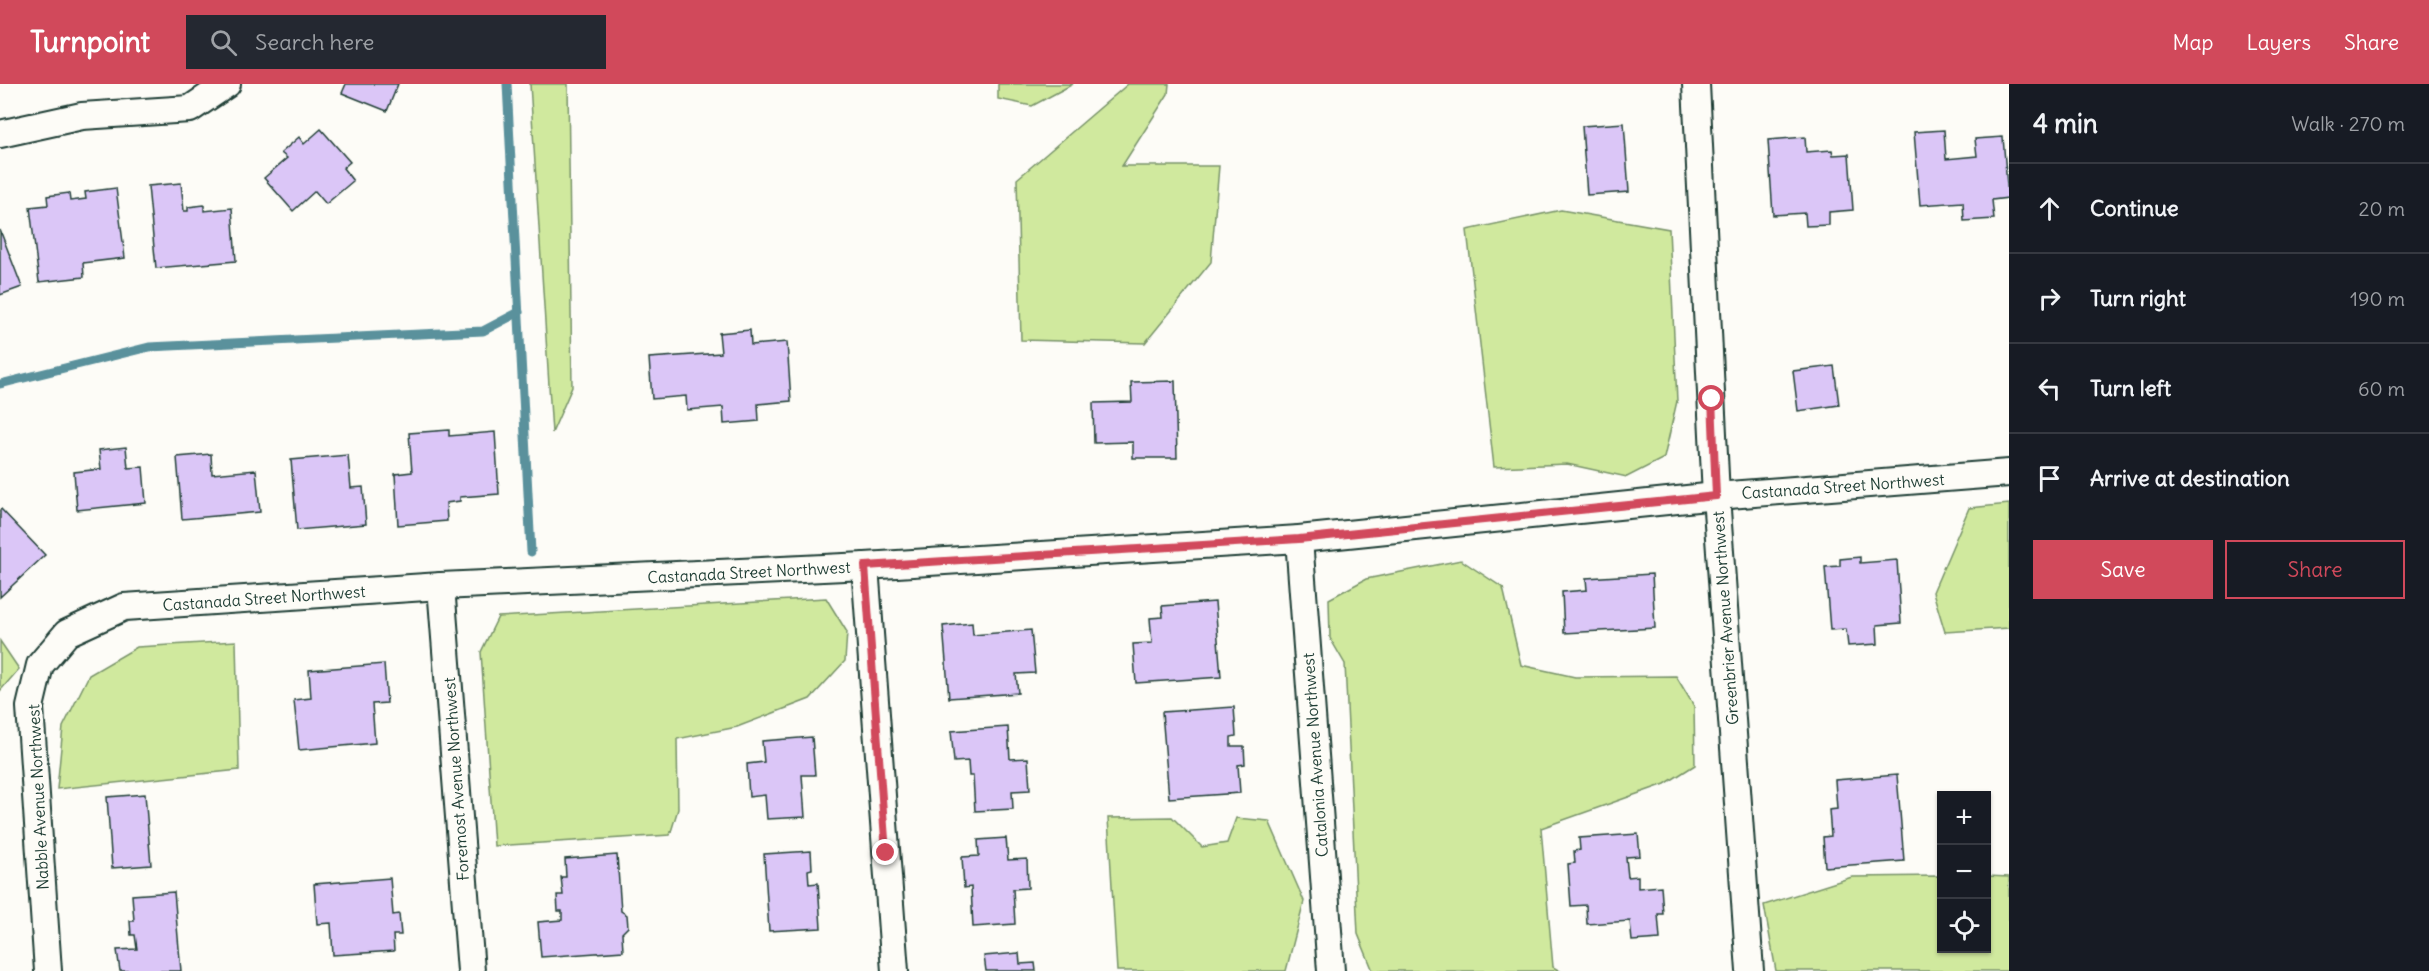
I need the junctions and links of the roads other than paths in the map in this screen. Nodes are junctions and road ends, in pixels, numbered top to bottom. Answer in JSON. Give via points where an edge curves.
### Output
{"nodes":[{"id":1,"x":227,"y":84,"type":"edge"},
{"id":2,"x":1696,"y":84,"type":"edge"},
{"id":3,"x":0,"y":134,"type":"edge"},
{"id":4,"x":2009,"y":473,"type":"edge"},
{"id":5,"x":1716,"y":496,"type":"junction"},
{"id":6,"x":1299,"y":539,"type":"junction"},
{"id":7,"x":865,"y":566,"type":"junction"},
{"id":8,"x":441,"y":586,"type":"junction"},
{"id":9,"x":67,"y":633,"type":"joint"},
{"id":10,"x":48,"y":971,"type":"edge"},
{"id":11,"x":471,"y":971,"type":"edge"},
{"id":12,"x":895,"y":971,"type":"edge"},
{"id":13,"x":1331,"y":971,"type":"edge"},
{"id":14,"x":1750,"y":971,"type":"edge"}],
"edges":[{"from":1,"to":3,"type":"street","via":[[190,109],[82,116]]},
{"from":2,"to":5,"type":"street","name":"Greenbrier Avenue Northwest"},
{"from":4,"to":5,"type":"street","name":"Castanada Street Northwest"},
{"from":5,"to":6,"type":"street","name":"Castanada Street Northwest"},
{"from":5,"to":14,"type":"street","name":"Greenbrier Avenue Northwest"},
{"from":6,"to":7,"type":"street","name":"Castanada Street Northwest"},
{"from":6,"to":13,"type":"street","name":"Catalonia Avenue Northwest"},
{"from":7,"to":8,"type":"street","name":"Castanada Street Northwest"},
{"from":7,"to":12,"type":"street"},
{"from":8,"to":9,"type":"street","name":"Castanada Street Northwest","via":[[124,607]]},
{"from":8,"to":11,"type":"street","name":"Foremost Avenue Northwest"},
{"from":9,"to":10,"type":"street","name":"Nabble Avenue Northwest","via":[[40,665],[30,707]]}]}
